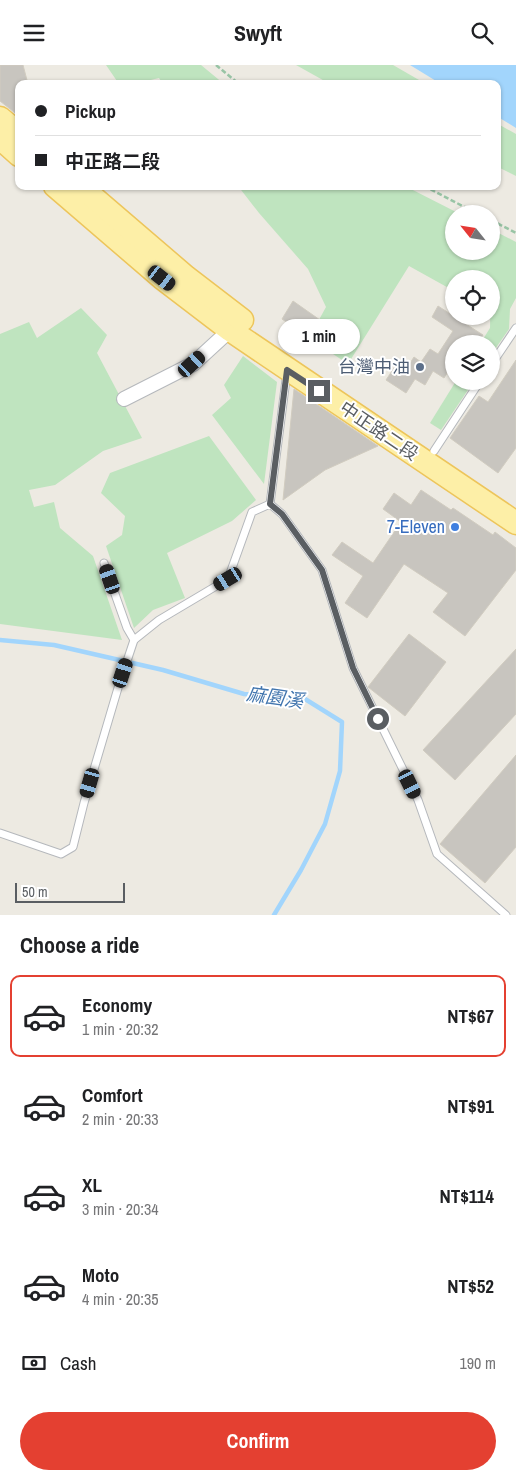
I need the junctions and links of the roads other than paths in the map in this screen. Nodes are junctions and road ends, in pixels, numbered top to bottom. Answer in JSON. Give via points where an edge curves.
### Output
{"nodes":[{"id":1,"x":0,"y":118,"type":"edge"},
{"id":2,"x":15,"y":131,"type":"edge"},
{"id":3,"x":0,"y":138,"type":"edge"},
{"id":4,"x":15,"y":151,"type":"edge"},
{"id":5,"x":60,"y":190,"type":"edge"},
{"id":6,"x":85,"y":190,"type":"edge"},
{"id":7,"x":516,"y":328,"type":"edge"},
{"id":8,"x":230,"y":330,"type":"junction"},
{"id":9,"x":500,"y":352,"type":"edge"},
{"id":10,"x":287,"y":370,"type":"junction"},
{"id":11,"x":474,"y":390,"type":"edge"},
{"id":12,"x":124,"y":399,"type":"dead end"},
{"id":13,"x":434,"y":451,"type":"junction"},
{"id":14,"x":270,"y":504,"type":"junction"},
{"id":15,"x":516,"y":506,"type":"edge"},
{"id":16,"x":516,"y":523,"type":"edge"},
{"id":17,"x":104,"y":563,"type":"dead end"},
{"id":18,"x":134,"y":640,"type":"junction"},
{"id":19,"x":0,"y":833,"type":"edge"},
{"id":20,"x":506,"y":915,"type":"edge"}],
"edges":[{"from":1,"to":2,"type":"main road"},
{"from":3,"to":4,"type":"main road"},
{"from":5,"to":8,"type":"main road","name":"中正路二段","via":[[162,278]]},
{"from":6,"to":13,"type":"main road","name":"中正路二段","via":[[236,316]]},
{"from":7,"to":9,"type":"lane"},
{"from":8,"to":10,"type":"main road","name":"中正路二段"},
{"from":8,"to":12,"type":"street","via":[[192,364]]},
{"from":10,"to":14,"type":"lane"},
{"from":10,"to":16,"type":"main road","name":"中正路二段"},
{"from":11,"to":13,"type":"lane"},
{"from":13,"to":15,"type":"main road","name":"中正路二段"},
{"from":14,"to":18,"type":"lane","via":[[252,512],[228,579]]},
{"from":14,"to":20,"type":"lane","via":[[282,514],[322,570],[353,668],[418,800],[437,854]]},
{"from":17,"to":18,"type":"lane"},
{"from":18,"to":19,"type":"lane","via":[[84,803],[74,847],[61,854]]}]}
